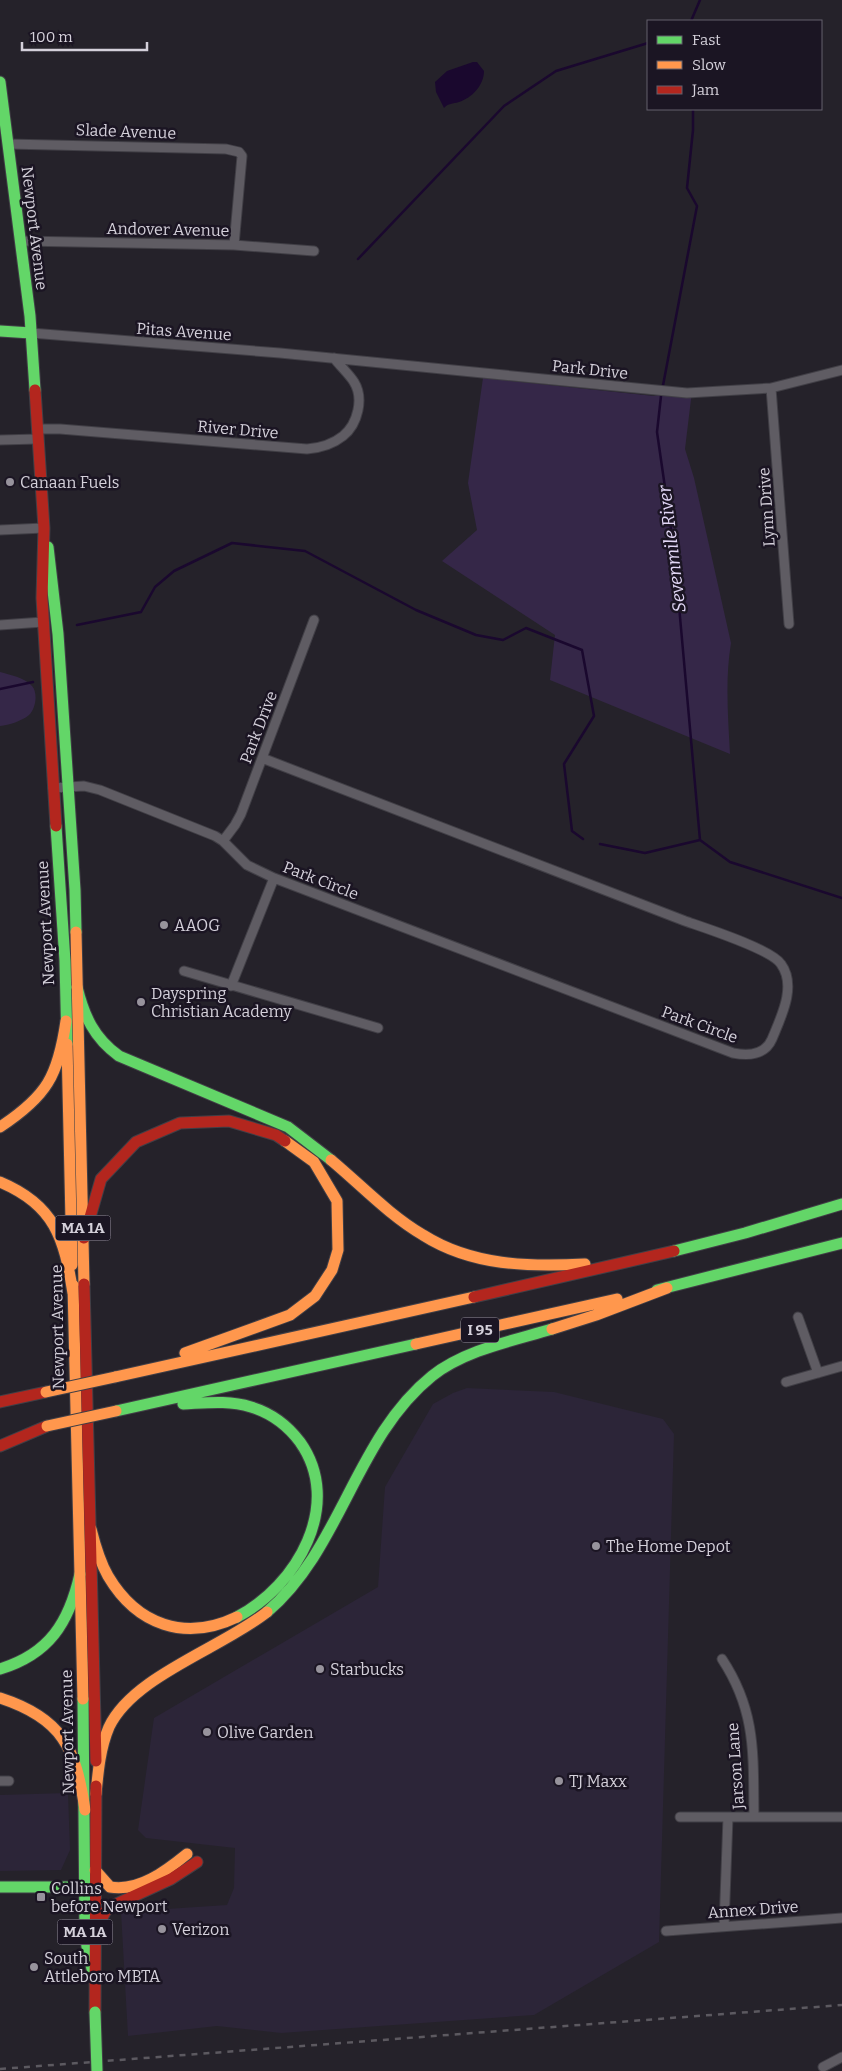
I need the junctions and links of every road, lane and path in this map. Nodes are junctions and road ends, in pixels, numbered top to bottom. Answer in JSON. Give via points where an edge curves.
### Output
{"nodes":[{"id":1,"x":0,"y":82,"type":"edge"},
{"id":2,"x":8,"y":144,"type":"junction"},
{"id":3,"x":22,"y":241,"type":"junction"},
{"id":4,"x":234,"y":245,"type":"junction"},
{"id":5,"x":314,"y":251,"type":"dead end"},
{"id":6,"x":0,"y":332,"type":"edge"},
{"id":7,"x":31,"y":333,"type":"junction"},
{"id":8,"x":334,"y":358,"type":"junction"},
{"id":9,"x":842,"y":370,"type":"edge"},
{"id":10,"x":771,"y":388,"type":"junction"},
{"id":11,"x":38,"y":434,"type":"junction"},
{"id":12,"x":0,"y":440,"type":"edge"},
{"id":13,"x":44,"y":528,"type":"junction"},
{"id":14,"x":0,"y":530,"type":"edge"},
{"id":15,"x":314,"y":620,"type":"dead end"},
{"id":16,"x":43,"y":622,"type":"junction"},
{"id":17,"x":789,"y":624,"type":"dead end"},
{"id":18,"x":0,"y":625,"type":"edge"},
{"id":19,"x":262,"y":758,"type":"junction"},
{"id":20,"x":53,"y":788,"type":"junction"},
{"id":21,"x":69,"y":788,"type":"junction"},
{"id":22,"x":223,"y":841,"type":"junction"},
{"id":23,"x":274,"y":878,"type":"junction"},
{"id":24,"x":184,"y":971,"type":"dead end"},
{"id":25,"x":231,"y":986,"type":"junction"},
{"id":26,"x":77,"y":987,"type":"junction"},
{"id":27,"x":66,"y":1021,"type":"junction"},
{"id":28,"x":378,"y":1028,"type":"dead end"},
{"id":29,"x":0,"y":1127,"type":"edge"},
{"id":30,"x":0,"y":1182,"type":"edge"},
{"id":31,"x":842,"y":1204,"type":"edge"},
{"id":32,"x":84,"y":1238,"type":"junction"},
{"id":33,"x":842,"y":1243,"type":"edge"},
{"id":34,"x":636,"y":1260,"type":"junction"},
{"id":35,"x":667,"y":1288,"type":"junction"},
{"id":36,"x":73,"y":1293,"type":"junction"},
{"id":37,"x":798,"y":1316,"type":"dead end"},
{"id":38,"x":842,"y":1366,"type":"edge"},
{"id":39,"x":143,"y":1370,"type":"junction"},
{"id":40,"x":818,"y":1373,"type":"junction"},
{"id":41,"x":786,"y":1382,"type":"dead end"},
{"id":42,"x":0,"y":1401,"type":"edge"},
{"id":43,"x":149,"y":1404,"type":"junction"},
{"id":44,"x":47,"y":1426,"type":"junction"},
{"id":45,"x":0,"y":1437,"type":"edge"},
{"id":46,"x":0,"y":1446,"type":"edge"},
{"id":47,"x":91,"y":1529,"type":"junction"},
{"id":48,"x":80,"y":1574,"type":"junction"},
{"id":49,"x":722,"y":1659,"type":"dead end"},
{"id":50,"x":0,"y":1669,"type":"edge"},
{"id":51,"x":0,"y":1698,"type":"edge"},
{"id":52,"x":96,"y":1794,"type":"junction"},
{"id":53,"x":85,"y":1810,"type":"junction"},
{"id":54,"x":680,"y":1817,"type":"dead end"},
{"id":55,"x":728,"y":1817,"type":"junction"},
{"id":56,"x":754,"y":1817,"type":"junction"},
{"id":57,"x":842,"y":1817,"type":"edge"},
{"id":58,"x":187,"y":1854,"type":"dead end"},
{"id":59,"x":197,"y":1862,"type":"dead end"},
{"id":60,"x":96,"y":1870,"type":"junction"},
{"id":61,"x":0,"y":1887,"type":"edge"},
{"id":62,"x":84,"y":1887,"type":"junction"},
{"id":63,"x":842,"y":1918,"type":"edge"},
{"id":64,"x":724,"y":1926,"type":"junction"},
{"id":65,"x":96,"y":1931,"type":"junction"},
{"id":66,"x":666,"y":1931,"type":"dead end"},
{"id":67,"x":94,"y":1976,"type":"junction"},
{"id":68,"x":842,"y":2057,"type":"edge"},
{"id":69,"x":823,"y":2067,"type":"dead end"},
{"id":70,"x":97,"y":2071,"type":"edge"}],
"edges":[{"from":1,"to":2,"type":"main road","name":"Newport Avenue","number":"MA 1A"},
{"from":2,"to":3,"type":"main road","name":"Newport Avenue","number":"MA 1A"},
{"from":2,"to":4,"type":"street","name":"Slade Avenue","via":[[226,149],[241,154]]},
{"from":3,"to":4,"type":"street","name":"Andover Avenue"},
{"from":3,"to":7,"type":"main road","name":"Newport Avenue","number":"MA 1A"},
{"from":4,"to":5,"type":"street","name":"Andover Avenue"},
{"from":6,"to":7,"type":"main road"},
{"from":7,"to":8,"type":"street","name":"Pitas Avenue"},
{"from":7,"to":11,"type":"main road","name":"Newport Avenue","number":"MA 1A"},
{"from":8,"to":10,"type":"street","name":"Park Drive","via":[[687,393]]},
{"from":8,"to":11,"type":"street","name":"River Drive","via":[[355,383],[360,402],[355,420],[344,436],[321,448],[60,429]]},
{"from":9,"to":10,"type":"street","name":"Park Drive"},
{"from":10,"to":17,"type":"street","name":"Lynn Drive"},
{"from":11,"to":12,"type":"street","name":"River Drive"},
{"from":11,"to":13,"type":"main road","name":"Newport Avenue","number":"MA 1A"},
{"from":13,"to":14,"type":"street"},
{"from":13,"to":16,"type":"main road","name":"Newport Avenue","number":"MA 1A","via":[[41,572]]},
{"from":13,"to":21,"type":"main road","name":"Newport Avenue","number":"MA 1A","via":[[56,603]]},
{"from":15,"to":19,"type":"street","name":"Park Drive"},
{"from":16,"to":18,"type":"street"},
{"from":16,"to":20,"type":"main road","name":"Newport Avenue","number":"MA 1A"},
{"from":19,"to":22,"type":"street","name":"Park Drive","via":[[241,814]]},
{"from":19,"to":23,"type":"street","name":"Park Circle","via":[[772,956],[781,963],[786,975],[785,1006],[771,1042],[763,1049],[745,1055],[733,1054]]},
{"from":20,"to":21,"type":"street","name":"Park Circle"},
{"from":20,"to":27,"type":"main road","name":"Newport Avenue","number":"MA 1A"},
{"from":21,"to":22,"type":"street","name":"Park Circle","via":[[84,786],[100,790],[206,831]]},
{"from":21,"to":26,"type":"main road","name":"Newport Avenue","number":"MA 1A"},
{"from":22,"to":23,"type":"street","name":"Park Circle","via":[[247,866]]},
{"from":23,"to":25,"type":"street"},
{"from":24,"to":25,"type":"street"},
{"from":25,"to":28,"type":"street"},
{"from":26,"to":32,"type":"main road","name":"Newport Avenue","number":"MA 1A"},
{"from":26,"to":34,"type":"main road","via":[[88,1022],[112,1053],[288,1127],[407,1224],[436,1243],[478,1259],[521,1266]]},
{"from":27,"to":29,"type":"main road","via":[[59,1061],[48,1085],[25,1111]]},
{"from":27,"to":36,"type":"main road","name":"Newport Avenue","number":"MA 1A"},
{"from":30,"to":36,"type":"main road","via":[[31,1198],[50,1218],[64,1246]]},
{"from":31,"to":34,"type":"main road","number":"I 95"},
{"from":32,"to":39,"type":"main road","via":[[94,1192],[114,1158],[145,1136],[187,1122],[229,1120],[271,1133],[307,1157],[333,1192],[340,1219],[339,1249],[328,1277],[309,1302],[284,1318]]},
{"from":32,"to":47,"type":"main road","name":"Newport Avenue","number":"MA 1A"},
{"from":33,"to":35,"type":"main road","number":"I 95"},
{"from":34,"to":39,"type":"main road","number":"I 95"},
{"from":35,"to":43,"type":"main road","number":"I 95"},
{"from":35,"to":52,"type":"main road","via":[[596,1315],[466,1356],[424,1382],[390,1420],[314,1557],[284,1597],[253,1622],[145,1686],[124,1703],[106,1733]]},
{"from":36,"to":48,"type":"main road","name":"Newport Avenue","number":"MA 1A"},
{"from":37,"to":40,"type":"street"},
{"from":38,"to":40,"type":"street"},
{"from":39,"to":42,"type":"main road","number":"I 95","bridge":true},
{"from":40,"to":41,"type":"street"},
{"from":43,"to":44,"type":"main road","number":"I 95","bridge":true},
{"from":43,"to":47,"type":"main road","via":[[242,1404],[264,1411],[284,1424],[305,1450],[317,1481],[318,1508],[310,1539],[287,1574],[255,1605],[227,1621],[192,1628],[156,1622],[125,1602],[104,1572]]},
{"from":44,"to":45,"type":"main road","number":"I 95"},
{"from":44,"to":46,"type":"main road"},
{"from":47,"to":52,"type":"main road","name":"Newport Avenue","number":"MA 1A"},
{"from":48,"to":50,"type":"main road","via":[[69,1611],[54,1636],[29,1658]]},
{"from":48,"to":53,"type":"main road","name":"Newport Avenue","number":"MA 1A"},
{"from":49,"to":56,"type":"street","name":"Jarson Lane","via":[[743,1698],[752,1732]]},
{"from":51,"to":53,"type":"main road","via":[[35,1711],[62,1736],[77,1768]]},
{"from":52,"to":60,"type":"main road","name":"Newport Avenue","number":"MA 1A"},
{"from":53,"to":62,"type":"main road","name":"Newport Avenue","number":"MA 1A"},
{"from":54,"to":55,"type":"street"},
{"from":55,"to":56,"type":"street"},
{"from":55,"to":64,"type":"street"},
{"from":56,"to":57,"type":"street"},
{"from":58,"to":60,"type":"main road","via":[[171,1867],[124,1889],[110,1887]]},
{"from":59,"to":65,"type":"main road","via":[[171,1879],[110,1907]]},
{"from":60,"to":65,"type":"main road","name":"Newport Avenue","number":"MA 1A"},
{"from":61,"to":62,"type":"main road"},
{"from":62,"to":67,"type":"main road","name":"Newport Avenue","number":"MA 1A","via":[[86,1939]]},
{"from":63,"to":64,"type":"street","name":"Annex Drive"},
{"from":64,"to":66,"type":"street","name":"Annex Drive"},
{"from":65,"to":67,"type":"main road","name":"Newport Avenue","number":"MA 1A"},
{"from":67,"to":70,"type":"main road","name":"Newport Avenue","number":"MA 1A","bridge":true},
{"from":68,"to":69,"type":"street"}]}
